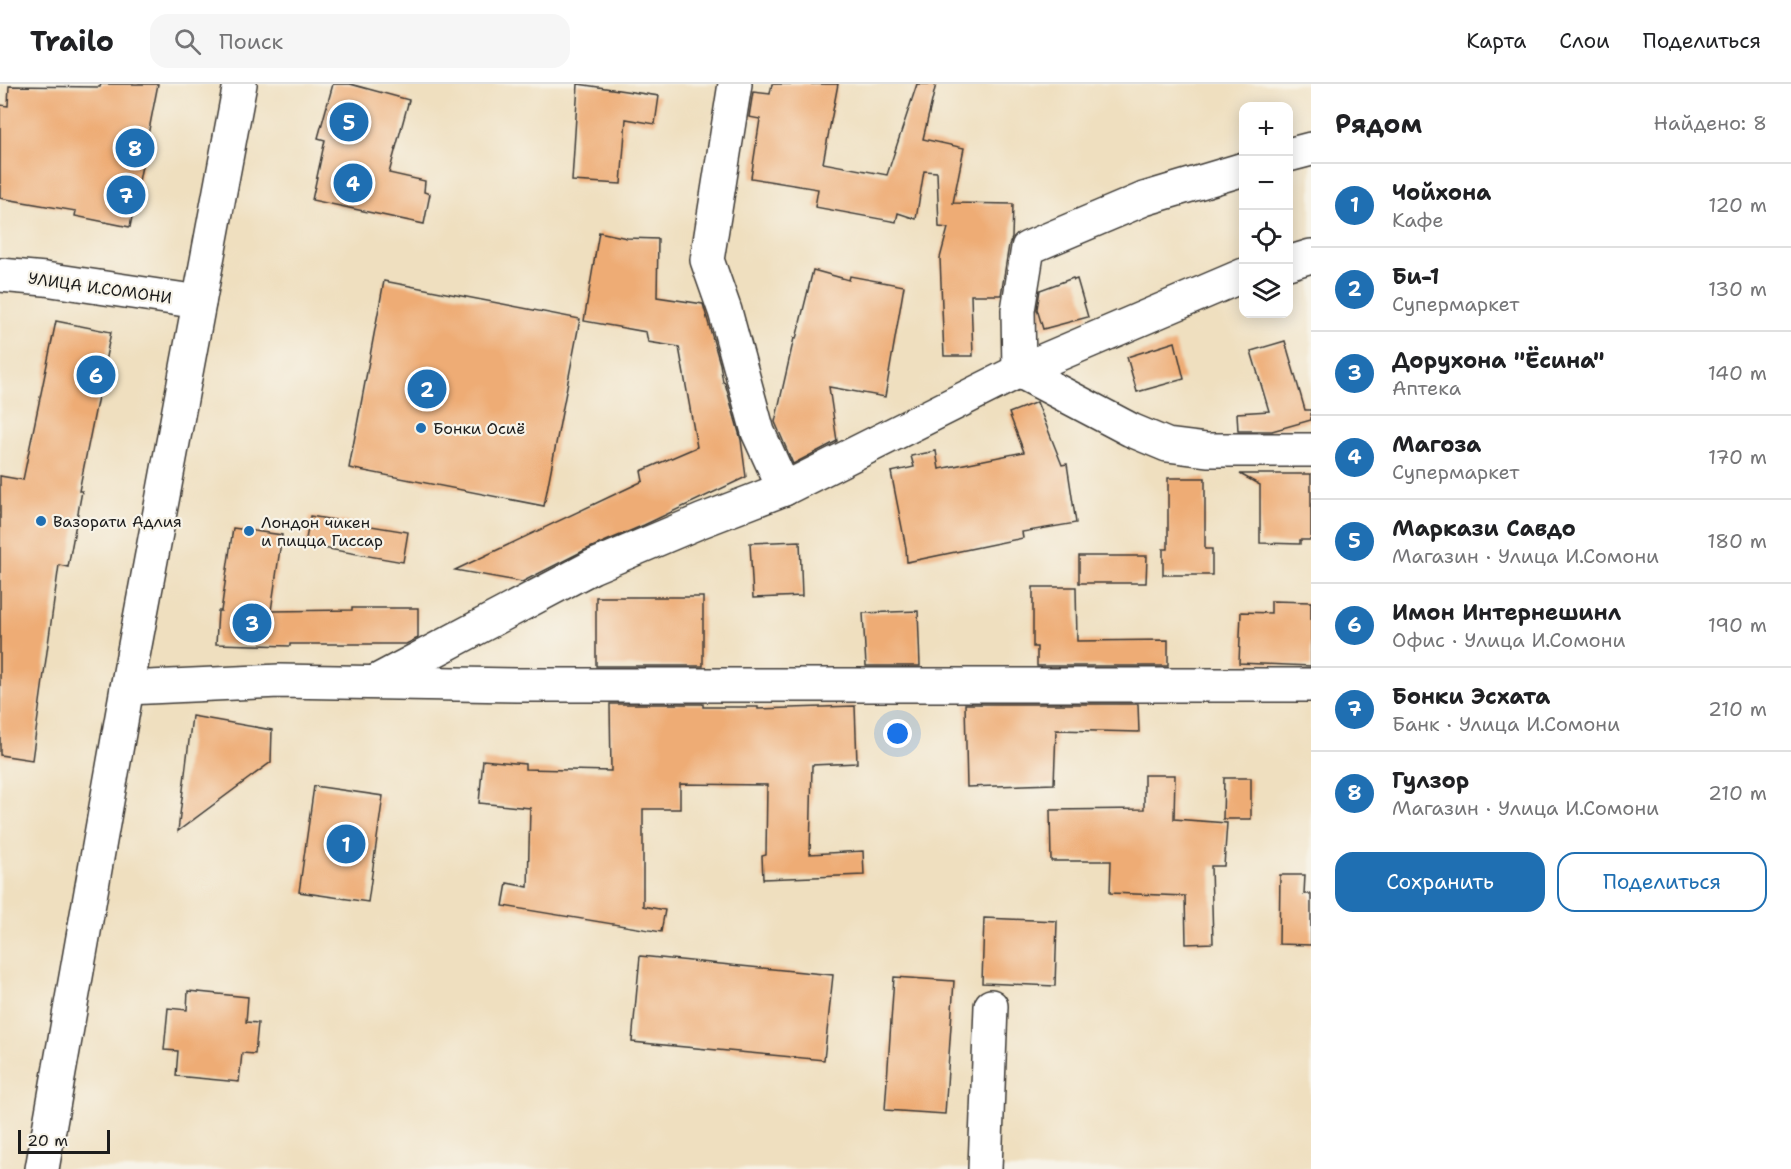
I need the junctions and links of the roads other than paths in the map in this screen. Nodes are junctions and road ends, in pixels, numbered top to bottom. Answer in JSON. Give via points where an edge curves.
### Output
{"nodes":[{"id":1,"x":240,"y":84,"type":"edge"},
{"id":2,"x":735,"y":84,"type":"edge"},
{"id":3,"x":1311,"y":149,"type":"edge"},
{"id":4,"x":1293,"y":154,"type":"edge"},
{"id":5,"x":1239,"y":170,"type":"edge"},
{"id":6,"x":1311,"y":256,"type":"edge"},
{"id":7,"x":1293,"y":261,"type":"edge"},
{"id":8,"x":0,"y":275,"type":"edge"},
{"id":9,"x":1239,"y":277,"type":"edge"},
{"id":10,"x":199,"y":302,"type":"junction"},
{"id":11,"x":1019,"y":371,"type":"junction"},
{"id":12,"x":1311,"y":450,"type":"edge"},
{"id":13,"x":784,"y":489,"type":"junction"},
{"id":14,"x":373,"y":682,"type":"junction"},
{"id":15,"x":1311,"y":685,"type":"edge"},
{"id":16,"x":127,"y":688,"type":"junction"},
{"id":17,"x":991,"y":1006,"type":"dead end"},
{"id":18,"x":42,"y":1169,"type":"edge"},
{"id":19,"x":985,"y":1169,"type":"edge"}],
"edges":[{"from":1,"to":10,"type":"street"},
{"from":2,"to":13,"type":"street","via":[[707,260],[758,432]]},
{"from":3,"to":4,"type":"street"},
{"from":5,"to":11,"type":"street","via":[[1144,199],[1029,248],[1018,309]]},
{"from":6,"to":7,"type":"street"},
{"from":8,"to":10,"type":"street","name":"УЛИЦА И.СОМОНИ"},
{"from":9,"to":11,"type":"street"},
{"from":10,"to":16,"type":"street"},
{"from":11,"to":12,"type":"street","via":[[1167,445],[1207,450]]},
{"from":11,"to":13,"type":"street"},
{"from":13,"to":14,"type":"street","via":[[592,567]]},
{"from":14,"to":15,"type":"street"},
{"from":14,"to":16,"type":"street","via":[[279,681]]},
{"from":16,"to":18,"type":"street"},
{"from":17,"to":19,"type":"street"}]}
